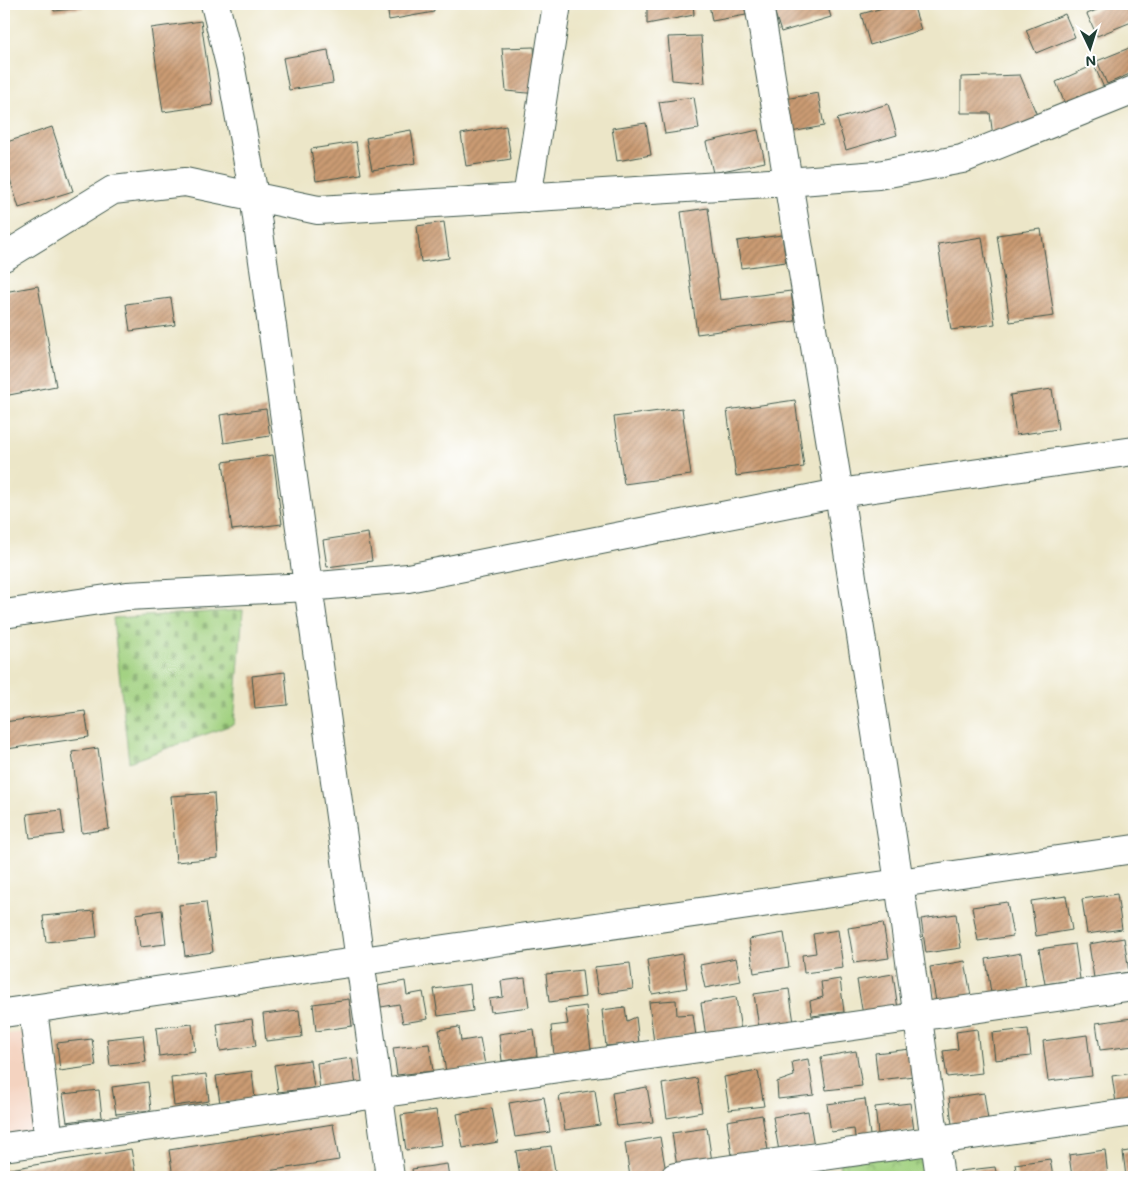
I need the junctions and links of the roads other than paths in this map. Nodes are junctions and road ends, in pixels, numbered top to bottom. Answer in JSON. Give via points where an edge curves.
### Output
{"nodes":[{"id":1,"x":215,"y":4,"type":"edge"},
{"id":2,"x":556,"y":4,"type":"edge"},
{"id":3,"x":759,"y":4,"type":"edge"},
{"id":4,"x":1134,"y":90,"type":"edge"},
{"id":5,"x":787,"y":182,"type":"junction"},
{"id":6,"x":254,"y":196,"type":"junction"},
{"id":7,"x":527,"y":198,"type":"junction"},
{"id":8,"x":4,"y":257,"type":"edge"},
{"id":9,"x":1134,"y":451,"type":"edge"},
{"id":10,"x":839,"y":493,"type":"junction"},
{"id":11,"x":308,"y":587,"type":"junction"},
{"id":12,"x":4,"y":614,"type":"edge"},
{"id":13,"x":1134,"y":849,"type":"edge"},
{"id":14,"x":899,"y":882,"type":"junction"},
{"id":15,"x":360,"y":961,"type":"junction"},
{"id":16,"x":1134,"y":986,"type":"edge"},
{"id":17,"x":33,"y":1009,"type":"junction"},
{"id":18,"x":4,"y":1013,"type":"edge"},
{"id":19,"x":918,"y":1016,"type":"junction"},
{"id":20,"x":379,"y":1094,"type":"junction"},
{"id":21,"x":1134,"y":1112,"type":"edge"},
{"id":22,"x":49,"y":1140,"type":"junction"},
{"id":23,"x":935,"y":1140,"type":"junction"},
{"id":24,"x":4,"y":1147,"type":"edge"},
{"id":25,"x":390,"y":1177,"type":"edge"},
{"id":26,"x":675,"y":1177,"type":"edge"},
{"id":27,"x":940,"y":1177,"type":"edge"}],
"edges":[{"from":1,"to":6,"type":"street","via":[[231,69]]},
{"from":2,"to":7,"type":"street"},
{"from":3,"to":5,"type":"street"},
{"from":4,"to":5,"type":"street","via":[[962,159],[878,175]]},
{"from":5,"to":7,"type":"street"},
{"from":5,"to":10,"type":"street"},
{"from":6,"to":7,"type":"street","via":[[318,210]]},
{"from":6,"to":8,"type":"street","via":[[185,182],[113,190]]},
{"from":6,"to":11,"type":"street"},
{"from":9,"to":10,"type":"street"},
{"from":10,"to":11,"type":"street","via":[[408,578]]},
{"from":10,"to":14,"type":"street"},
{"from":11,"to":12,"type":"street","via":[[127,596]]},
{"from":11,"to":15,"type":"street"},
{"from":13,"to":14,"type":"street"},
{"from":14,"to":15,"type":"street"},
{"from":14,"to":19,"type":"street"},
{"from":15,"to":17,"type":"street"},
{"from":15,"to":20,"type":"street"},
{"from":16,"to":19,"type":"street"},
{"from":17,"to":18,"type":"street"},
{"from":17,"to":22,"type":"street"},
{"from":19,"to":20,"type":"street"},
{"from":19,"to":23,"type":"street"},
{"from":20,"to":22,"type":"street"},
{"from":20,"to":25,"type":"street"},
{"from":21,"to":23,"type":"street"},
{"from":22,"to":24,"type":"street"},
{"from":23,"to":26,"type":"street"},
{"from":23,"to":27,"type":"street"}]}
